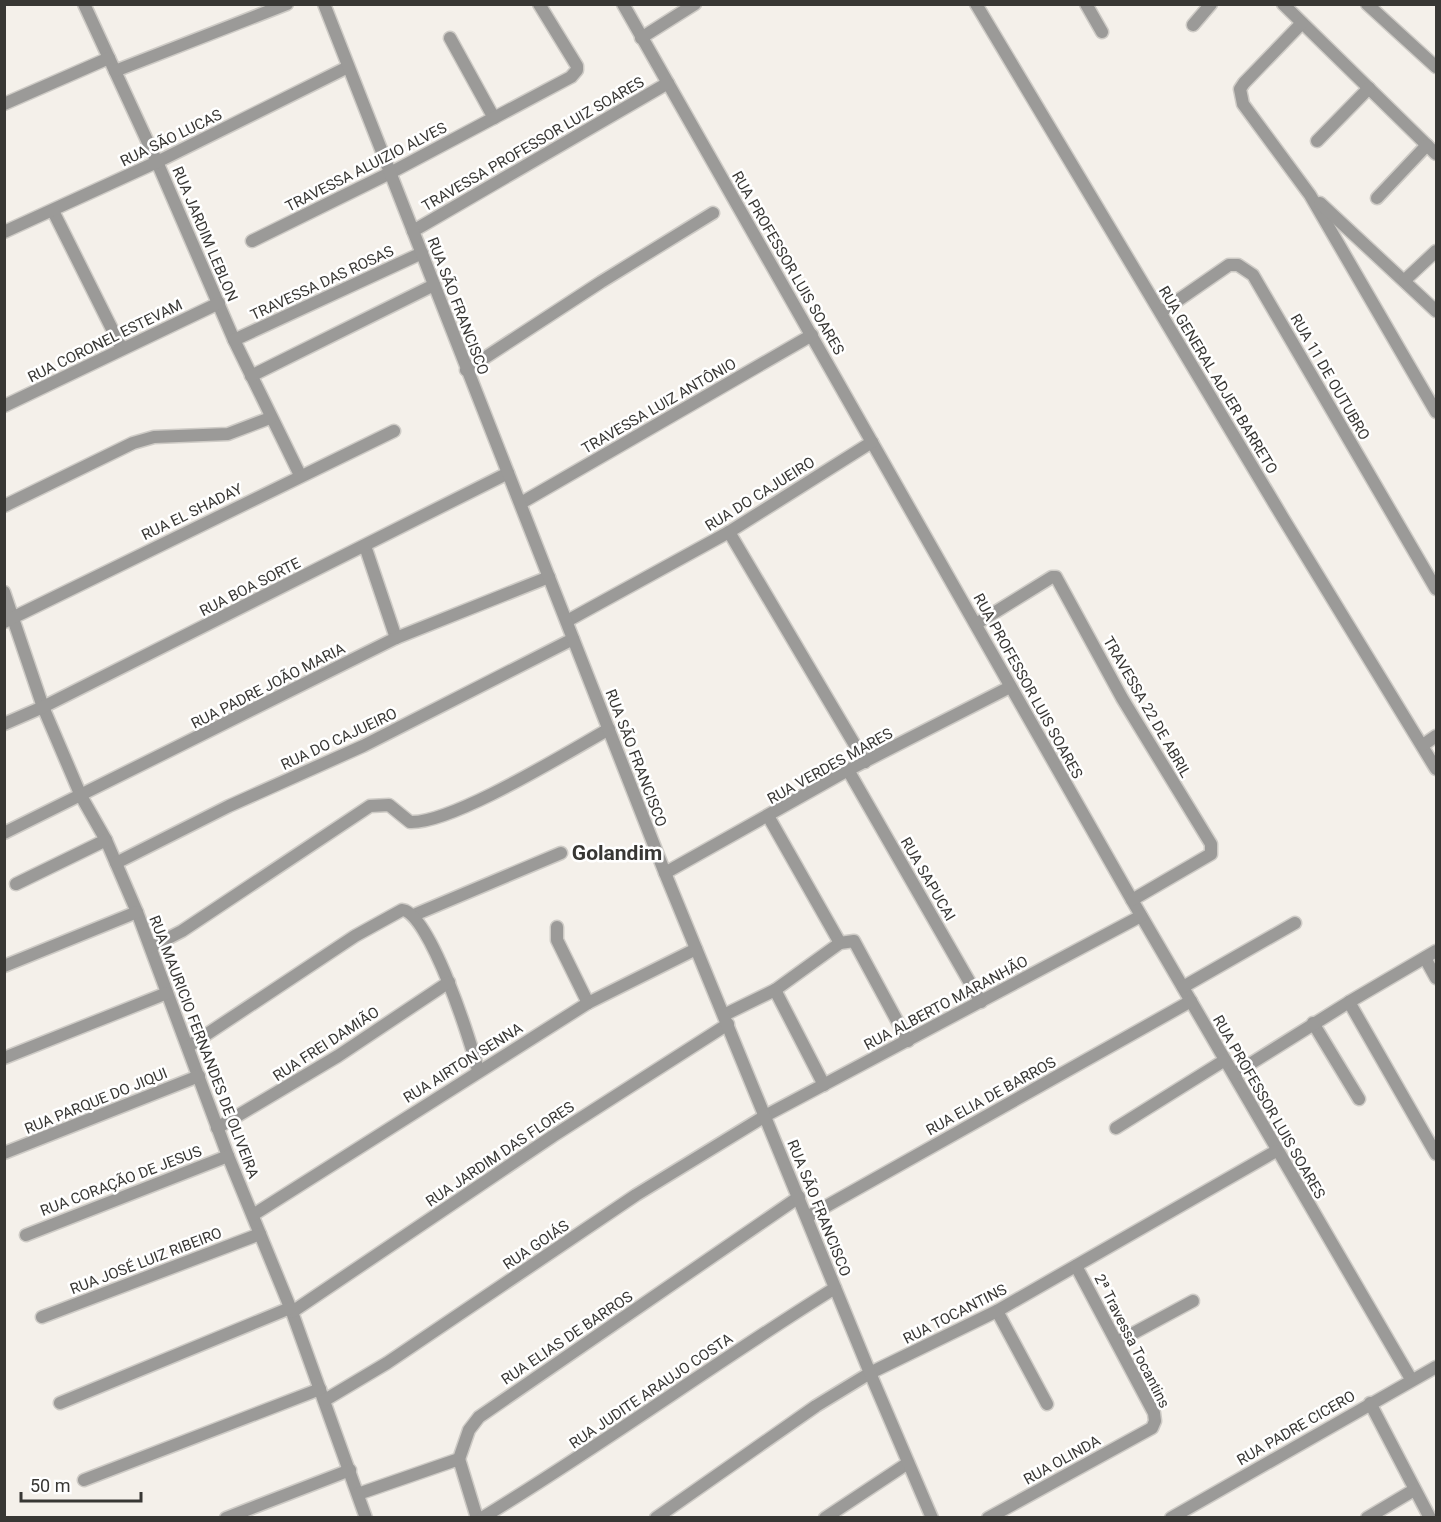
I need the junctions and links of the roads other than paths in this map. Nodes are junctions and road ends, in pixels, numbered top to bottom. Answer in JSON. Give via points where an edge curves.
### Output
{"nodes":[{"id":1,"x":84,"y":4,"type":"edge"},
{"id":2,"x":287,"y":4,"type":"edge"},
{"id":3,"x":324,"y":4,"type":"edge"},
{"id":4,"x":539,"y":4,"type":"edge"},
{"id":5,"x":623,"y":4,"type":"edge"},
{"id":6,"x":695,"y":4,"type":"edge"},
{"id":7,"x":976,"y":4,"type":"edge"},
{"id":8,"x":1086,"y":4,"type":"edge"},
{"id":9,"x":1211,"y":4,"type":"edge"},
{"id":10,"x":1283,"y":4,"type":"edge"},
{"id":11,"x":1367,"y":4,"type":"edge"},
{"id":12,"x":1302,"y":23,"type":"junction"},
{"id":13,"x":1192,"y":25,"type":"dead end"},
{"id":14,"x":1102,"y":33,"type":"dead end"},
{"id":15,"x":450,"y":38,"type":"dead end"},
{"id":16,"x":641,"y":38,"type":"junction"},
{"id":17,"x":109,"y":58,"type":"junction"},
{"id":18,"x":348,"y":67,"type":"junction"},
{"id":19,"x":1437,"y":67,"type":"edge"},
{"id":20,"x":115,"y":71,"type":"junction"},
{"id":21,"x":668,"y":83,"type":"junction"},
{"id":22,"x":1369,"y":88,"type":"junction"},
{"id":23,"x":4,"y":104,"type":"edge"},
{"id":24,"x":494,"y":118,"type":"junction"},
{"id":25,"x":1317,"y":141,"type":"dead end"},
{"id":26,"x":1432,"y":150,"type":"edge"},
{"id":27,"x":157,"y":162,"type":"junction"},
{"id":28,"x":392,"y":172,"type":"junction"},
{"id":29,"x":1310,"y":195,"type":"junction"},
{"id":30,"x":1377,"y":198,"type":"dead end"},
{"id":31,"x":53,"y":211,"type":"junction"},
{"id":32,"x":713,"y":213,"type":"dead end"},
{"id":33,"x":413,"y":231,"type":"junction"},
{"id":34,"x":4,"y":232,"type":"edge"},
{"id":35,"x":252,"y":241,"type":"dead end"},
{"id":36,"x":1437,"y":251,"type":"edge"},
{"id":37,"x":422,"y":253,"type":"junction"},
{"id":38,"x":1405,"y":280,"type":"junction"},
{"id":39,"x":434,"y":285,"type":"junction"},
{"id":40,"x":219,"y":303,"type":"junction"},
{"id":41,"x":1437,"y":311,"type":"edge"},
{"id":42,"x":1161,"y":312,"type":"junction"},
{"id":43,"x":812,"y":335,"type":"junction"},
{"id":44,"x":234,"y":340,"type":"junction"},
{"id":45,"x":122,"y":349,"type":"junction"},
{"id":46,"x":466,"y":370,"type":"junction"},
{"id":47,"x":251,"y":376,"type":"junction"},
{"id":48,"x":4,"y":406,"type":"edge"},
{"id":49,"x":1437,"y":412,"type":"edge"},
{"id":50,"x":270,"y":418,"type":"junction"},
{"id":51,"x":394,"y":431,"type":"dead end"},
{"id":52,"x":872,"y":442,"type":"junction"},
{"id":53,"x":508,"y":473,"type":"junction"},
{"id":54,"x":300,"y":476,"type":"junction"},
{"id":55,"x":521,"y":503,"type":"junction"},
{"id":56,"x":4,"y":506,"type":"edge"},
{"id":57,"x":729,"y":532,"type":"junction"},
{"id":58,"x":364,"y":546,"type":"junction"},
{"id":59,"x":549,"y":578,"type":"junction"},
{"id":60,"x":1437,"y":589,"type":"edge"},
{"id":61,"x":4,"y":592,"type":"edge"},
{"id":62,"x":9,"y":620,"type":"edge"},
{"id":63,"x":567,"y":621,"type":"junction"},
{"id":64,"x":976,"y":624,"type":"junction"},
{"id":65,"x":396,"y":638,"type":"junction"},
{"id":66,"x":573,"y":639,"type":"junction"},
{"id":67,"x":1010,"y":687,"type":"junction"},
{"id":68,"x":43,"y":707,"type":"junction"},
{"id":69,"x":4,"y":724,"type":"edge"},
{"id":70,"x":609,"y":729,"type":"junction"},
{"id":71,"x":1437,"y":736,"type":"edge"},
{"id":72,"x":1423,"y":745,"type":"junction"},
{"id":73,"x":865,"y":762,"type":"junction"},
{"id":74,"x":1437,"y":769,"type":"edge"},
{"id":75,"x":848,"y":771,"type":"junction"},
{"id":76,"x":81,"y":796,"type":"junction"},
{"id":77,"x":768,"y":816,"type":"junction"},
{"id":78,"x":4,"y":833,"type":"edge"},
{"id":79,"x":106,"y":840,"type":"junction"},
{"id":80,"x":561,"y":854,"type":"dead end"},
{"id":81,"x":116,"y":863,"type":"junction"},
{"id":82,"x":665,"y":873,"type":"junction"},
{"id":83,"x":16,"y":884,"type":"dead end"},
{"id":84,"x":1132,"y":900,"type":"junction"},
{"id":85,"x":137,"y":912,"type":"junction"},
{"id":86,"x":414,"y":915,"type":"junction"},
{"id":87,"x":1141,"y":916,"type":"junction"},
{"id":88,"x":1295,"y":923,"type":"dead end"},
{"id":89,"x":558,"y":927,"type":"dead end"},
{"id":90,"x":840,"y":944,"type":"junction"},
{"id":91,"x":151,"y":947,"type":"junction"},
{"id":92,"x":696,"y":949,"type":"junction"},
{"id":93,"x":1437,"y":951,"type":"edge"},
{"id":94,"x":1425,"y":958,"type":"junction"},
{"id":95,"x":4,"y":966,"type":"edge"},
{"id":96,"x":1437,"y":978,"type":"edge"},
{"id":97,"x":449,"y":982,"type":"junction"},
{"id":98,"x":1183,"y":987,"type":"junction"},
{"id":99,"x":775,"y":990,"type":"junction"},
{"id":100,"x":167,"y":993,"type":"junction"},
{"id":101,"x":1191,"y":1001,"type":"junction"},
{"id":102,"x":981,"y":1002,"type":"junction"},
{"id":103,"x":1349,"y":1002,"type":"junction"},
{"id":104,"x":588,"y":1003,"type":"junction"},
{"id":105,"x":726,"y":1019,"type":"junction"},
{"id":106,"x":1313,"y":1023,"type":"junction"},
{"id":107,"x":908,"y":1041,"type":"junction"},
{"id":108,"x":189,"y":1047,"type":"junction"},
{"id":109,"x":4,"y":1058,"type":"edge"},
{"id":110,"x":1226,"y":1060,"type":"junction"},
{"id":111,"x":478,"y":1071,"type":"junction"},
{"id":112,"x":1234,"y":1074,"type":"junction"},
{"id":113,"x":199,"y":1076,"type":"junction"},
{"id":114,"x":824,"y":1085,"type":"junction"},
{"id":115,"x":1359,"y":1099,"type":"dead end"},
{"id":116,"x":765,"y":1116,"type":"junction"},
{"id":117,"x":218,"y":1128,"type":"junction"},
{"id":118,"x":1116,"y":1128,"type":"dead end"},
{"id":119,"x":1276,"y":1151,"type":"junction"},
{"id":120,"x":4,"y":1153,"type":"edge"},
{"id":121,"x":1437,"y":1154,"type":"edge"},
{"id":122,"x":228,"y":1156,"type":"junction"},
{"id":123,"x":799,"y":1197,"type":"junction"},
{"id":124,"x":253,"y":1215,"type":"junction"},
{"id":125,"x":807,"y":1217,"type":"junction"},
{"id":126,"x":260,"y":1234,"type":"junction"},
{"id":127,"x":26,"y":1235,"type":"dead end"},
{"id":128,"x":1076,"y":1266,"type":"junction"},
{"id":129,"x":835,"y":1288,"type":"junction"},
{"id":130,"x":1193,"y":1301,"type":"dead end"},
{"id":131,"x":291,"y":1310,"type":"junction"},
{"id":132,"x":997,"y":1311,"type":"junction"},
{"id":133,"x":42,"y":1317,"type":"dead end"},
{"id":134,"x":1117,"y":1342,"type":"junction"},
{"id":135,"x":1437,"y":1366,"type":"edge"},
{"id":136,"x":870,"y":1374,"type":"junction"},
{"id":137,"x":1412,"y":1379,"type":"junction"},
{"id":138,"x":322,"y":1395,"type":"junction"},
{"id":139,"x":60,"y":1403,"type":"dead end"},
{"id":140,"x":1370,"y":1403,"type":"junction"},
{"id":141,"x":1047,"y":1404,"type":"dead end"},
{"id":142,"x":1150,"y":1429,"type":"joint"},
{"id":143,"x":459,"y":1459,"type":"junction"},
{"id":144,"x":908,"y":1463,"type":"junction"},
{"id":145,"x":350,"y":1470,"type":"junction"},
{"id":146,"x":84,"y":1480,"type":"dead end"},
{"id":147,"x":1414,"y":1490,"type":"junction"},
{"id":148,"x":358,"y":1494,"type":"junction"},
{"id":149,"x":365,"y":1517,"type":"edge"},
{"id":150,"x":226,"y":1518,"type":"edge"},
{"id":151,"x":477,"y":1518,"type":"edge"},
{"id":152,"x":482,"y":1518,"type":"edge"},
{"id":153,"x":656,"y":1518,"type":"edge"},
{"id":154,"x":825,"y":1518,"type":"edge"},
{"id":155,"x":932,"y":1518,"type":"edge"},
{"id":156,"x":988,"y":1518,"type":"edge"},
{"id":157,"x":1172,"y":1518,"type":"edge"},
{"id":158,"x":1367,"y":1518,"type":"edge"},
{"id":159,"x":1430,"y":1518,"type":"edge"}],
"edges":[{"from":1,"to":17,"type":"street","name":"RUA JARDIM LEBLON"},
{"from":2,"to":20,"type":"street"},
{"from":3,"to":18,"type":"street","name":"RUA SÃO FRANCISCO"},
{"from":4,"to":24,"type":"street","name":"TRAVESSA ALUIZIO ALVES","via":[[577,70],[571,77]]},
{"from":5,"to":16,"type":"street","name":"RUA PROFESSOR LUIS SOARES"},
{"from":6,"to":16,"type":"street"},
{"from":7,"to":42,"type":"street","name":"RUA GENERAL ADJER BARRETO"},
{"from":8,"to":14,"type":"street"},
{"from":9,"to":13,"type":"street"},
{"from":10,"to":12,"type":"street"},
{"from":11,"to":19,"type":"street"},
{"from":12,"to":22,"type":"street"},
{"from":12,"to":29,"type":"street","via":[[1240,88],[1243,104]]},
{"from":15,"to":24,"type":"street"},
{"from":16,"to":21,"type":"street","name":"RUA PROFESSOR LUIS SOARES"},
{"from":17,"to":20,"type":"street","name":"RUA JARDIM LEBLON"},
{"from":17,"to":23,"type":"street"},
{"from":18,"to":27,"type":"street","name":"RUA SÃO LUCAS"},
{"from":18,"to":28,"type":"street","name":"RUA SÃO FRANCISCO"},
{"from":20,"to":27,"type":"street","name":"RUA JARDIM LEBLON"},
{"from":21,"to":33,"type":"street","name":"TRAVESSA PROFESSOR LUIZ SOARES"},
{"from":21,"to":43,"type":"street","name":"RUA PROFESSOR LUIS SOARES"},
{"from":22,"to":25,"type":"street"},
{"from":22,"to":26,"type":"street"},
{"from":24,"to":28,"type":"street","name":"TRAVESSA ALUIZIO ALVES"},
{"from":26,"to":30,"type":"street"},
{"from":27,"to":31,"type":"street","name":"RUA SÃO LUCAS"},
{"from":27,"to":40,"type":"street","name":"RUA JARDIM LEBLON"},
{"from":28,"to":33,"type":"street","name":"RUA SÃO FRANCISCO"},
{"from":28,"to":35,"type":"street","name":"TRAVESSA ALUIZIO ALVES"},
{"from":29,"to":38,"type":"street"},
{"from":29,"to":49,"type":"street"},
{"from":31,"to":34,"type":"street","name":"RUA SÃO LUCAS"},
{"from":31,"to":45,"type":"street"},
{"from":32,"to":46,"type":"street"},
{"from":33,"to":37,"type":"street","name":"RUA SÃO FRANCISCO"},
{"from":36,"to":38,"type":"street"},
{"from":37,"to":39,"type":"street","name":"RUA SÃO FRANCISCO"},
{"from":37,"to":44,"type":"street","name":"TRAVESSA DAS ROSAS"},
{"from":38,"to":41,"type":"street"},
{"from":39,"to":46,"type":"street","name":"RUA SÃO FRANCISCO"},
{"from":39,"to":47,"type":"street"},
{"from":40,"to":44,"type":"street","name":"RUA JARDIM LEBLON"},
{"from":40,"to":45,"type":"street","name":"RUA CORONEL ESTEVAM"},
{"from":42,"to":60,"type":"street","name":"RUA 11 DE OUTUBRO","via":[[1229,265],[1238,264],[1253,275]]},
{"from":42,"to":72,"type":"street","name":"RUA GENERAL ADJER BARRETO"},
{"from":43,"to":52,"type":"street","name":"RUA PROFESSOR LUIS SOARES"},
{"from":43,"to":55,"type":"street","name":"TRAVESSA LUIZ ANTÔNIO"},
{"from":44,"to":47,"type":"street","name":"RUA JARDIM LEBLON"},
{"from":45,"to":48,"type":"street","name":"RUA CORONEL ESTEVAM"},
{"from":46,"to":53,"type":"street","name":"RUA SÃO FRANCISCO"},
{"from":47,"to":50,"type":"street","name":"RUA JARDIM LEBLON"},
{"from":50,"to":54,"type":"street","name":"RUA JARDIM LEBLON"},
{"from":50,"to":56,"type":"street","via":[[228,434],[154,437],[133,443]]},
{"from":51,"to":54,"type":"street","name":"RUA EL SHADAY"},
{"from":52,"to":57,"type":"street","name":"RUA DO CAJUEIRO"},
{"from":52,"to":64,"type":"street","name":"RUA PROFESSOR LUIS SOARES"},
{"from":53,"to":55,"type":"street","name":"RUA SÃO FRANCISCO"},
{"from":53,"to":58,"type":"street","name":"RUA BOA SORTE"},
{"from":54,"to":62,"type":"street","name":"RUA EL SHADAY"},
{"from":55,"to":59,"type":"street","name":"RUA SÃO FRANCISCO"},
{"from":57,"to":63,"type":"street","name":"RUA DO CAJUEIRO"},
{"from":57,"to":73,"type":"street"},
{"from":58,"to":65,"type":"street"},
{"from":58,"to":68,"type":"street","name":"RUA BOA SORTE"},
{"from":59,"to":63,"type":"street","name":"RUA SÃO FRANCISCO"},
{"from":59,"to":65,"type":"street","name":"RUA PADRE JOÃO MARIA"},
{"from":61,"to":62,"type":"street","name":"RUA MAURICIO FERNANDES DE OLIVEIRA"},
{"from":62,"to":68,"type":"street","name":"RUA MAURICIO FERNANDES DE OLIVEIRA"},
{"from":63,"to":66,"type":"street","name":"RUA SÃO FRANCISCO"},
{"from":64,"to":67,"type":"street","name":"RUA PROFESSOR LUIS SOARES"},
{"from":64,"to":84,"type":"street","name":"TRAVESSA 22 DE ABRIL","via":[[1056,577],[1122,698],[1211,844],[1211,854]]},
{"from":65,"to":76,"type":"street","name":"RUA PADRE JOÃO MARIA"},
{"from":66,"to":70,"type":"street","name":"RUA SÃO FRANCISCO"},
{"from":66,"to":81,"type":"street","name":"RUA DO CAJUEIRO","via":[[363,746],[229,806]]},
{"from":67,"to":73,"type":"street","name":"RUA VERDES MARES"},
{"from":67,"to":84,"type":"street","name":"RUA PROFESSOR LUIS SOARES"},
{"from":68,"to":69,"type":"street","name":"RUA BOA SORTE"},
{"from":68,"to":76,"type":"street","name":"RUA MAURICIO FERNANDES DE OLIVEIRA"},
{"from":70,"to":82,"type":"street","name":"RUA SÃO FRANCISCO"},
{"from":70,"to":91,"type":"street","via":[[499,789],[433,819],[410,822],[388,805],[370,806],[182,931]]},
{"from":71,"to":72,"type":"street"},
{"from":72,"to":74,"type":"street","name":"RUA GENERAL ADJER BARRETO"},
{"from":73,"to":75,"type":"street","name":"RUA VERDES MARES"},
{"from":75,"to":77,"type":"street","name":"RUA VERDES MARES"},
{"from":75,"to":102,"type":"street","name":"RUA SAPUCAI"},
{"from":76,"to":78,"type":"street","name":"RUA PADRE JOÃO MARIA"},
{"from":76,"to":79,"type":"street","name":"RUA MAURICIO FERNANDES DE OLIVEIRA"},
{"from":77,"to":82,"type":"street","name":"RUA VERDES MARES"},
{"from":77,"to":90,"type":"street"},
{"from":79,"to":81,"type":"street","name":"RUA MAURICIO FERNANDES DE OLIVEIRA"},
{"from":79,"to":83,"type":"street"},
{"from":80,"to":86,"type":"street"},
{"from":81,"to":85,"type":"street","name":"RUA MAURICIO FERNANDES DE OLIVEIRA"},
{"from":82,"to":92,"type":"street","name":"RUA SÃO FRANCISCO"},
{"from":84,"to":87,"type":"street","name":"RUA PROFESSOR LUIS SOARES"},
{"from":85,"to":91,"type":"street","name":"RUA MAURICIO FERNANDES DE OLIVEIRA"},
{"from":85,"to":95,"type":"street"},
{"from":86,"to":97,"type":"street"},
{"from":86,"to":108,"type":"street","via":[[402,910],[356,936]]},
{"from":87,"to":98,"type":"street","name":"RUA PROFESSOR LUIS SOARES"},
{"from":87,"to":102,"type":"street","name":"RUA ALBERTO MARANHÃO"},
{"from":88,"to":98,"type":"street"},
{"from":89,"to":104,"type":"street","via":[[557,940]]},
{"from":90,"to":99,"type":"street","name":"RUA JARDIM DAS FLORES"},
{"from":90,"to":107,"type":"street","via":[[854,941],[862,952]]},
{"from":91,"to":100,"type":"street","name":"RUA MAURICIO FERNANDES DE OLIVEIRA"},
{"from":92,"to":104,"type":"street","name":"RUA AIRTON SENNA"},
{"from":92,"to":105,"type":"street","name":"RUA SÃO FRANCISCO"},
{"from":93,"to":94,"type":"street"},
{"from":94,"to":96,"type":"street"},
{"from":94,"to":103,"type":"street"},
{"from":97,"to":111,"type":"street"},
{"from":97,"to":117,"type":"street","name":"RUA FREI DAMIÃO","via":[[338,1056]]},
{"from":98,"to":101,"type":"street","name":"RUA PROFESSOR LUIS SOARES"},
{"from":99,"to":105,"type":"street","name":"RUA JARDIM DAS FLORES"},
{"from":99,"to":114,"type":"street"},
{"from":100,"to":108,"type":"street","name":"RUA MAURICIO FERNANDES DE OLIVEIRA"},
{"from":100,"to":109,"type":"street"},
{"from":101,"to":110,"type":"street","name":"RUA PROFESSOR LUIS SOARES"},
{"from":101,"to":125,"type":"street","name":"RUA ELIA DE BARROS"},
{"from":102,"to":107,"type":"street","name":"RUA ALBERTO MARANHÃO"},
{"from":103,"to":106,"type":"street"},
{"from":103,"to":121,"type":"street"},
{"from":104,"to":111,"type":"street","name":"RUA AIRTON SENNA"},
{"from":105,"to":116,"type":"street","name":"RUA SÃO FRANCISCO"},
{"from":105,"to":131,"type":"street","name":"RUA JARDIM DAS FLORES"},
{"from":106,"to":112,"type":"street"},
{"from":106,"to":115,"type":"street"},
{"from":107,"to":114,"type":"street","name":"RUA ALBERTO MARANHÃO"},
{"from":108,"to":113,"type":"street","name":"RUA MAURICIO FERNANDES DE OLIVEIRA"},
{"from":110,"to":112,"type":"street","name":"RUA PROFESSOR LUIS SOARES"},
{"from":110,"to":118,"type":"street"},
{"from":111,"to":124,"type":"street","name":"RUA AIRTON SENNA"},
{"from":112,"to":119,"type":"street","name":"RUA PROFESSOR LUIS SOARES"},
{"from":113,"to":117,"type":"street","name":"RUA MAURICIO FERNANDES DE OLIVEIRA"},
{"from":113,"to":120,"type":"street","name":"RUA PARQUE DO JIQUI"},
{"from":114,"to":116,"type":"street","name":"RUA ALBERTO MARANHÃO"},
{"from":116,"to":123,"type":"street","name":"RUA SÃO FRANCISCO"},
{"from":116,"to":138,"type":"street","name":"RUA GOIÁS","via":[[636,1195],[387,1363]]},
{"from":117,"to":122,"type":"street","name":"RUA MAURICIO FERNANDES DE OLIVEIRA"},
{"from":119,"to":128,"type":"street","name":"RUA TOCANTINS"},
{"from":119,"to":137,"type":"street","name":"RUA PROFESSOR LUIS SOARES"},
{"from":122,"to":124,"type":"street","name":"RUA MAURICIO FERNANDES DE OLIVEIRA"},
{"from":122,"to":127,"type":"street","name":"RUA CORAÇÃO DE JESUS"},
{"from":123,"to":125,"type":"street","name":"RUA SÃO FRANCISCO"},
{"from":123,"to":143,"type":"street","name":"RUA ELIAS DE BARROS","via":[[479,1417],[469,1430]]},
{"from":124,"to":126,"type":"street","name":"RUA MAURICIO FERNANDES DE OLIVEIRA"},
{"from":125,"to":129,"type":"street","name":"RUA SÃO FRANCISCO"},
{"from":126,"to":131,"type":"street","name":"RUA MAURICIO FERNANDES DE OLIVEIRA"},
{"from":126,"to":133,"type":"street","name":"RUA JOSÉ LUIZ RIBEIRO"},
{"from":128,"to":132,"type":"street","name":"RUA TOCANTINS"},
{"from":128,"to":134,"type":"street","name":"2ª Travessa Tocantins"},
{"from":129,"to":136,"type":"street","name":"RUA SÃO FRANCISCO"},
{"from":129,"to":152,"type":"street","name":"RUA JUDITE ARAUJO COSTA","via":[[579,1459]]},
{"from":130,"to":134,"type":"street"},
{"from":131,"to":138,"type":"street","name":"RUA MAURICIO FERNANDES DE OLIVEIRA"},
{"from":131,"to":139,"type":"street","name":"RUA JARDIM DAS FLORES"},
{"from":132,"to":136,"type":"street","name":"RUA TOCANTINS"},
{"from":132,"to":141,"type":"street"},
{"from":134,"to":142,"type":"street","name":"2ª Travessa Tocantins","via":[[1154,1413]]},
{"from":135,"to":137,"type":"street","name":"RUA PADRE CICERO"},
{"from":136,"to":144,"type":"street","name":"RUA SÃO FRANCISCO"},
{"from":136,"to":153,"type":"street","name":"RUA TOCANTINS","via":[[816,1406]]},
{"from":137,"to":140,"type":"street","name":"RUA PADRE CICERO"},
{"from":138,"to":145,"type":"street","name":"RUA MAURICIO FERNANDES DE OLIVEIRA"},
{"from":138,"to":146,"type":"street","name":"RUA GOIÁS"},
{"from":140,"to":147,"type":"street"},
{"from":140,"to":157,"type":"street","name":"RUA PADRE CICERO"},
{"from":142,"to":156,"type":"street","name":"RUA OLINDA"},
{"from":143,"to":148,"type":"street"},
{"from":143,"to":151,"type":"street"},
{"from":144,"to":154,"type":"street"},
{"from":144,"to":155,"type":"street","name":"RUA SÃO FRANCISCO"},
{"from":145,"to":148,"type":"street","name":"RUA MAURICIO FERNANDES DE OLIVEIRA"},
{"from":145,"to":150,"type":"street"},
{"from":147,"to":158,"type":"street"},
{"from":147,"to":159,"type":"street"},
{"from":148,"to":149,"type":"street","name":"RUA MAURICIO FERNANDES DE OLIVEIRA"}]}
